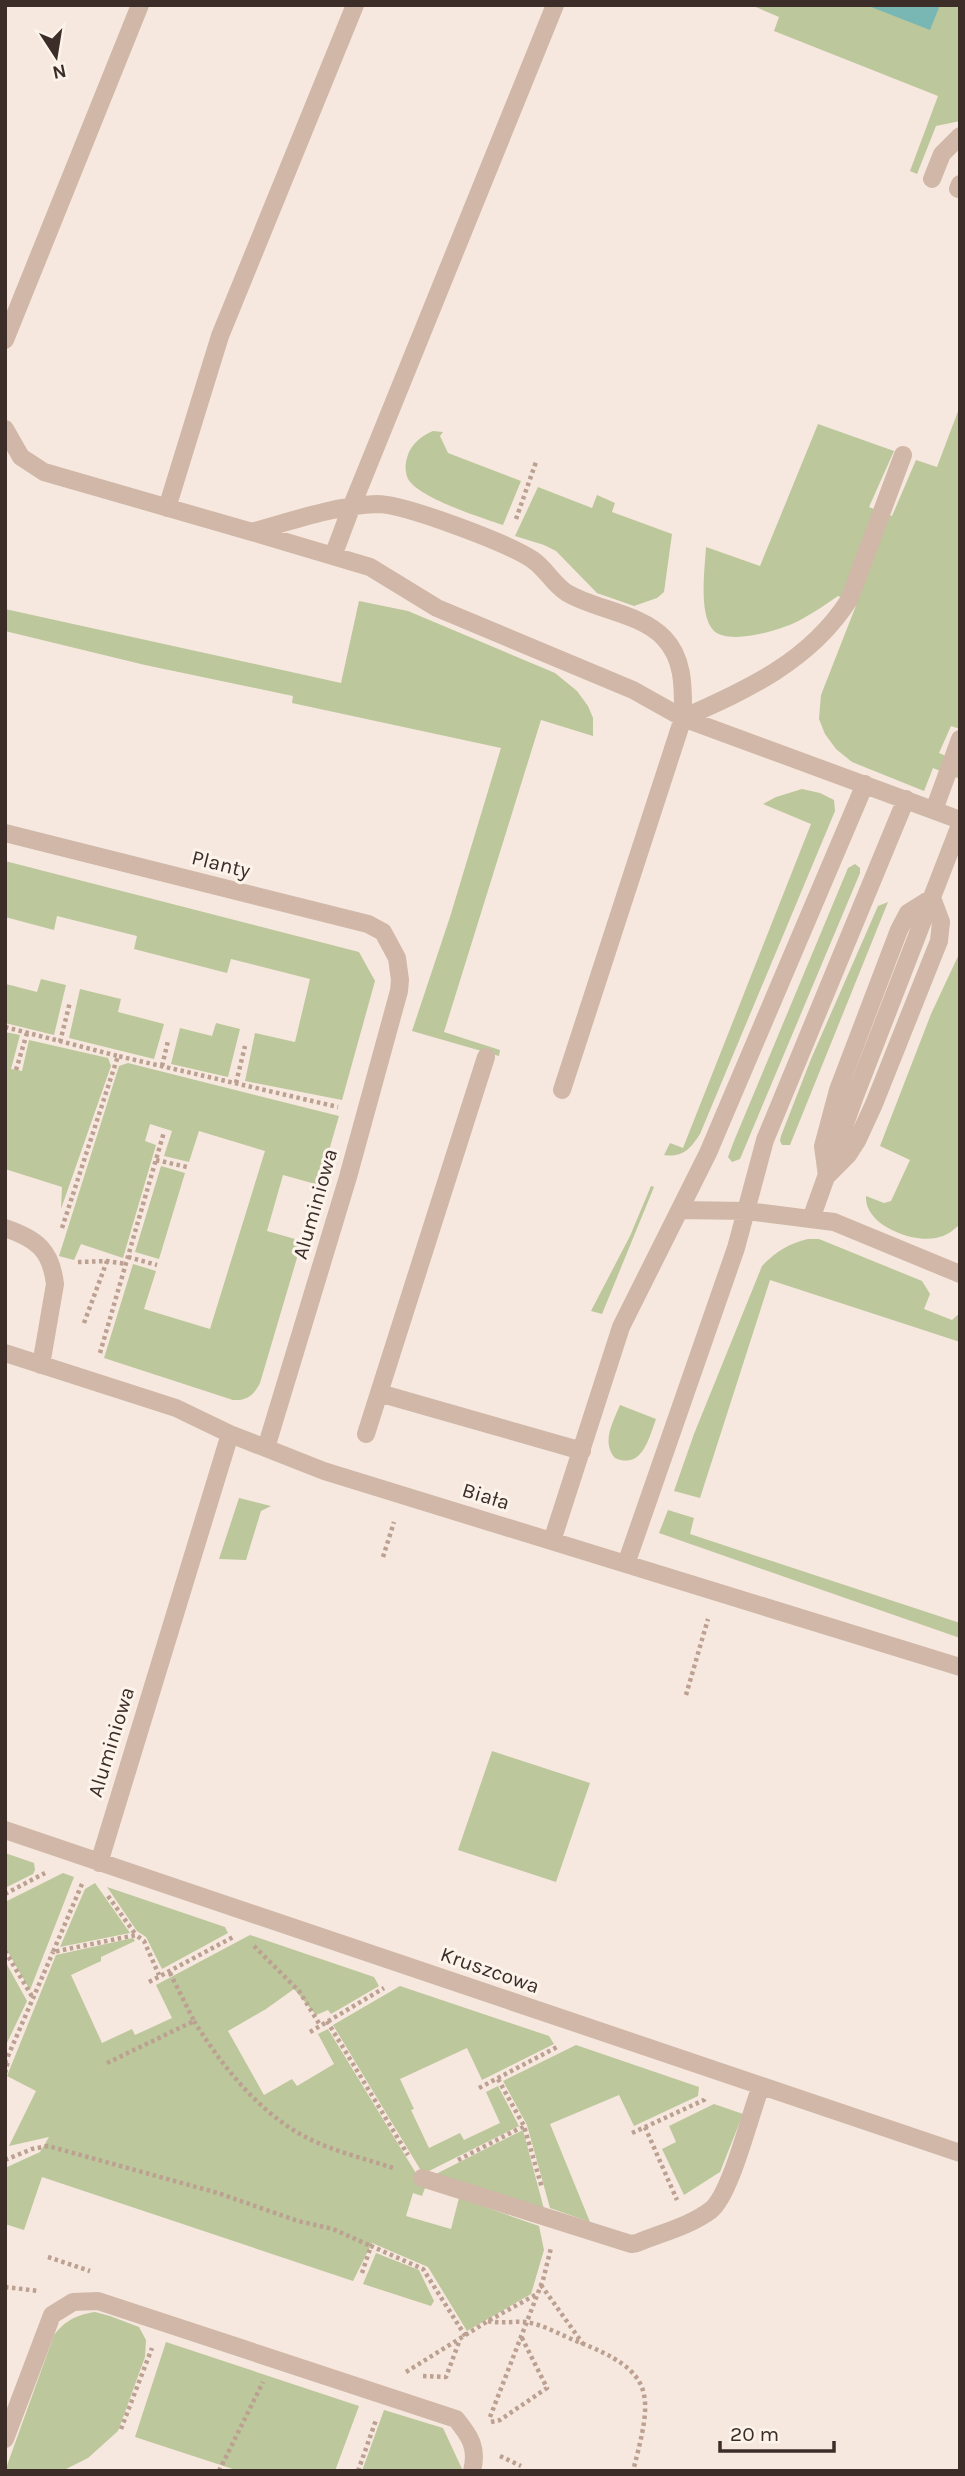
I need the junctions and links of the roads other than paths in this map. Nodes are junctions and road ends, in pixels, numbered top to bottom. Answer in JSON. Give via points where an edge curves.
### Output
{"nodes":[{"id":1,"x":140,"y":5,"type":"edge"},
{"id":2,"x":355,"y":5,"type":"edge"},
{"id":3,"x":555,"y":5,"type":"edge"},
{"id":4,"x":960,"y":136,"type":"edge"},
{"id":5,"x":932,"y":179,"type":"dead end"},
{"id":6,"x":10,"y":316,"type":"edge"},
{"id":7,"x":5,"y":340,"type":"edge"},
{"id":8,"x":5,"y":429,"type":"edge"},
{"id":9,"x":10,"y":449,"type":"edge"},
{"id":10,"x":903,"y":455,"type":"dead end"},
{"id":11,"x":167,"y":508,"type":"junction"},
{"id":12,"x":351,"y":508,"type":"junction"},
{"id":13,"x":252,"y":532,"type":"junction"},
{"id":14,"x":333,"y":556,"type":"junction"},
{"id":15,"x":684,"y":718,"type":"junction"},
{"id":16,"x":960,"y":739,"type":"edge"},
{"id":17,"x":865,"y":784,"type":"junction"},
{"id":18,"x":906,"y":799,"type":"junction"},
{"id":19,"x":934,"y":810,"type":"junction"},
{"id":20,"x":960,"y":822,"type":"edge"},
{"id":21,"x":5,"y":834,"type":"edge"},
{"id":22,"x":932,"y":898,"type":"junction"},
{"id":23,"x":399,"y":971,"type":"joint"},
{"id":24,"x":486,"y":1057,"type":"dead end"},
{"id":25,"x":562,"y":1090,"type":"dead end"},
{"id":26,"x":827,"y":1176,"type":"junction"},
{"id":27,"x":680,"y":1210,"type":"junction"},
{"id":28,"x":747,"y":1211,"type":"junction"},
{"id":29,"x":811,"y":1219,"type":"junction"},
{"id":30,"x":5,"y":1228,"type":"edge"},
{"id":31,"x":958,"y":1270,"type":"edge"},
{"id":32,"x":5,"y":1353,"type":"edge"},
{"id":33,"x":41,"y":1365,"type":"junction"},
{"id":34,"x":379,"y":1393,"type":"junction"},
{"id":35,"x":230,"y":1434,"type":"junction"},
{"id":36,"x":366,"y":1434,"type":"dead end"},
{"id":37,"x":265,"y":1448,"type":"junction"},
{"id":38,"x":582,"y":1451,"type":"junction"},
{"id":39,"x":552,"y":1541,"type":"junction"},
{"id":40,"x":626,"y":1564,"type":"junction"},
{"id":41,"x":960,"y":1667,"type":"edge"},
{"id":42,"x":5,"y":1830,"type":"edge"},
{"id":43,"x":99,"y":1863,"type":"junction"},
{"id":44,"x":761,"y":2086,"type":"junction"},
{"id":45,"x":960,"y":2153,"type":"edge"},
{"id":46,"x":422,"y":2178,"type":"road end"},
{"id":47,"x":5,"y":2439,"type":"edge"},
{"id":48,"x":472,"y":2471,"type":"edge"}],
"edges":[{"from":1,"to":6,"type":"street"},
{"from":2,"to":11,"type":"street","via":[[220,336]]},
{"from":3,"to":12,"type":"street"},
{"from":4,"to":5,"type":"street","via":[[942,154]]},
{"from":6,"to":7,"type":"street"},
{"from":8,"to":9,"type":"street"},
{"from":9,"to":11,"type":"street","via":[[44,472]]},
{"from":10,"to":15,"type":"street","via":[[849,600],[839,615],[820,637],[761,682]]},
{"from":11,"to":13,"type":"street"},
{"from":12,"to":13,"type":"street"},
{"from":12,"to":14,"type":"street"},
{"from":12,"to":15,"type":"street","via":[[378,504],[411,510],[506,546],[531,558],[568,593],[636,620],[663,637],[677,657],[683,677]]},
{"from":13,"to":14,"type":"street"},
{"from":14,"to":15,"type":"street","via":[[370,567],[437,608],[633,690]]},
{"from":15,"to":17,"type":"street"},
{"from":15,"to":25,"type":"street"},
{"from":16,"to":19,"type":"street"},
{"from":17,"to":18,"type":"street"},
{"from":17,"to":27,"type":"street"},
{"from":18,"to":19,"type":"street"},
{"from":18,"to":28,"type":"street","via":[[765,1140]]},
{"from":19,"to":20,"type":"street"},
{"from":20,"to":22,"type":"street"},
{"from":21,"to":23,"type":"street","name":"Planty","via":[[368,924],[383,932]]},
{"from":22,"to":26,"type":"street"},
{"from":22,"to":26,"type":"street","via":[[908,914],[899,930],[838,1090],[823,1146]]},
{"from":22,"to":26,"type":"street","via":[[941,922],[924,982],[853,1148]]},
{"from":23,"to":37,"type":"street","name":"Aluminiowa","via":[[399,991],[348,1177]]},
{"from":24,"to":34,"type":"street"},
{"from":26,"to":29,"type":"street"},
{"from":27,"to":28,"type":"street"},
{"from":27,"to":38,"type":"street","via":[[621,1327]]},
{"from":28,"to":29,"type":"street"},
{"from":28,"to":40,"type":"street"},
{"from":29,"to":31,"type":"street","via":[[834,1222]]},
{"from":30,"to":33,"type":"street","via":[[36,1242],[49,1260],[55,1284]]},
{"from":32,"to":33,"type":"street","name":"Biała"},
{"from":33,"to":35,"type":"street","name":"Biała","via":[[176,1408]]},
{"from":34,"to":36,"type":"street"},
{"from":34,"to":38,"type":"street"},
{"from":35,"to":37,"type":"street","name":"Biała"},
{"from":35,"to":43,"type":"street","name":"Aluminiowa"},
{"from":37,"to":39,"type":"street","name":"Biała","via":[[324,1471]]},
{"from":38,"to":39,"type":"street"},
{"from":39,"to":40,"type":"street","name":"Biała"},
{"from":40,"to":41,"type":"street","name":"Biała"},
{"from":42,"to":43,"type":"street","name":"Kruszcowa"},
{"from":43,"to":44,"type":"street","name":"Kruszcowa"},
{"from":44,"to":45,"type":"street","name":"Kruszcowa"},
{"from":44,"to":46,"type":"street","via":[[724,2192],[714,2208],[631,2244]]},
{"from":47,"to":48,"type":"street","via":[[52,2315],[73,2302],[98,2301],[456,2419],[471,2428]]}]}
